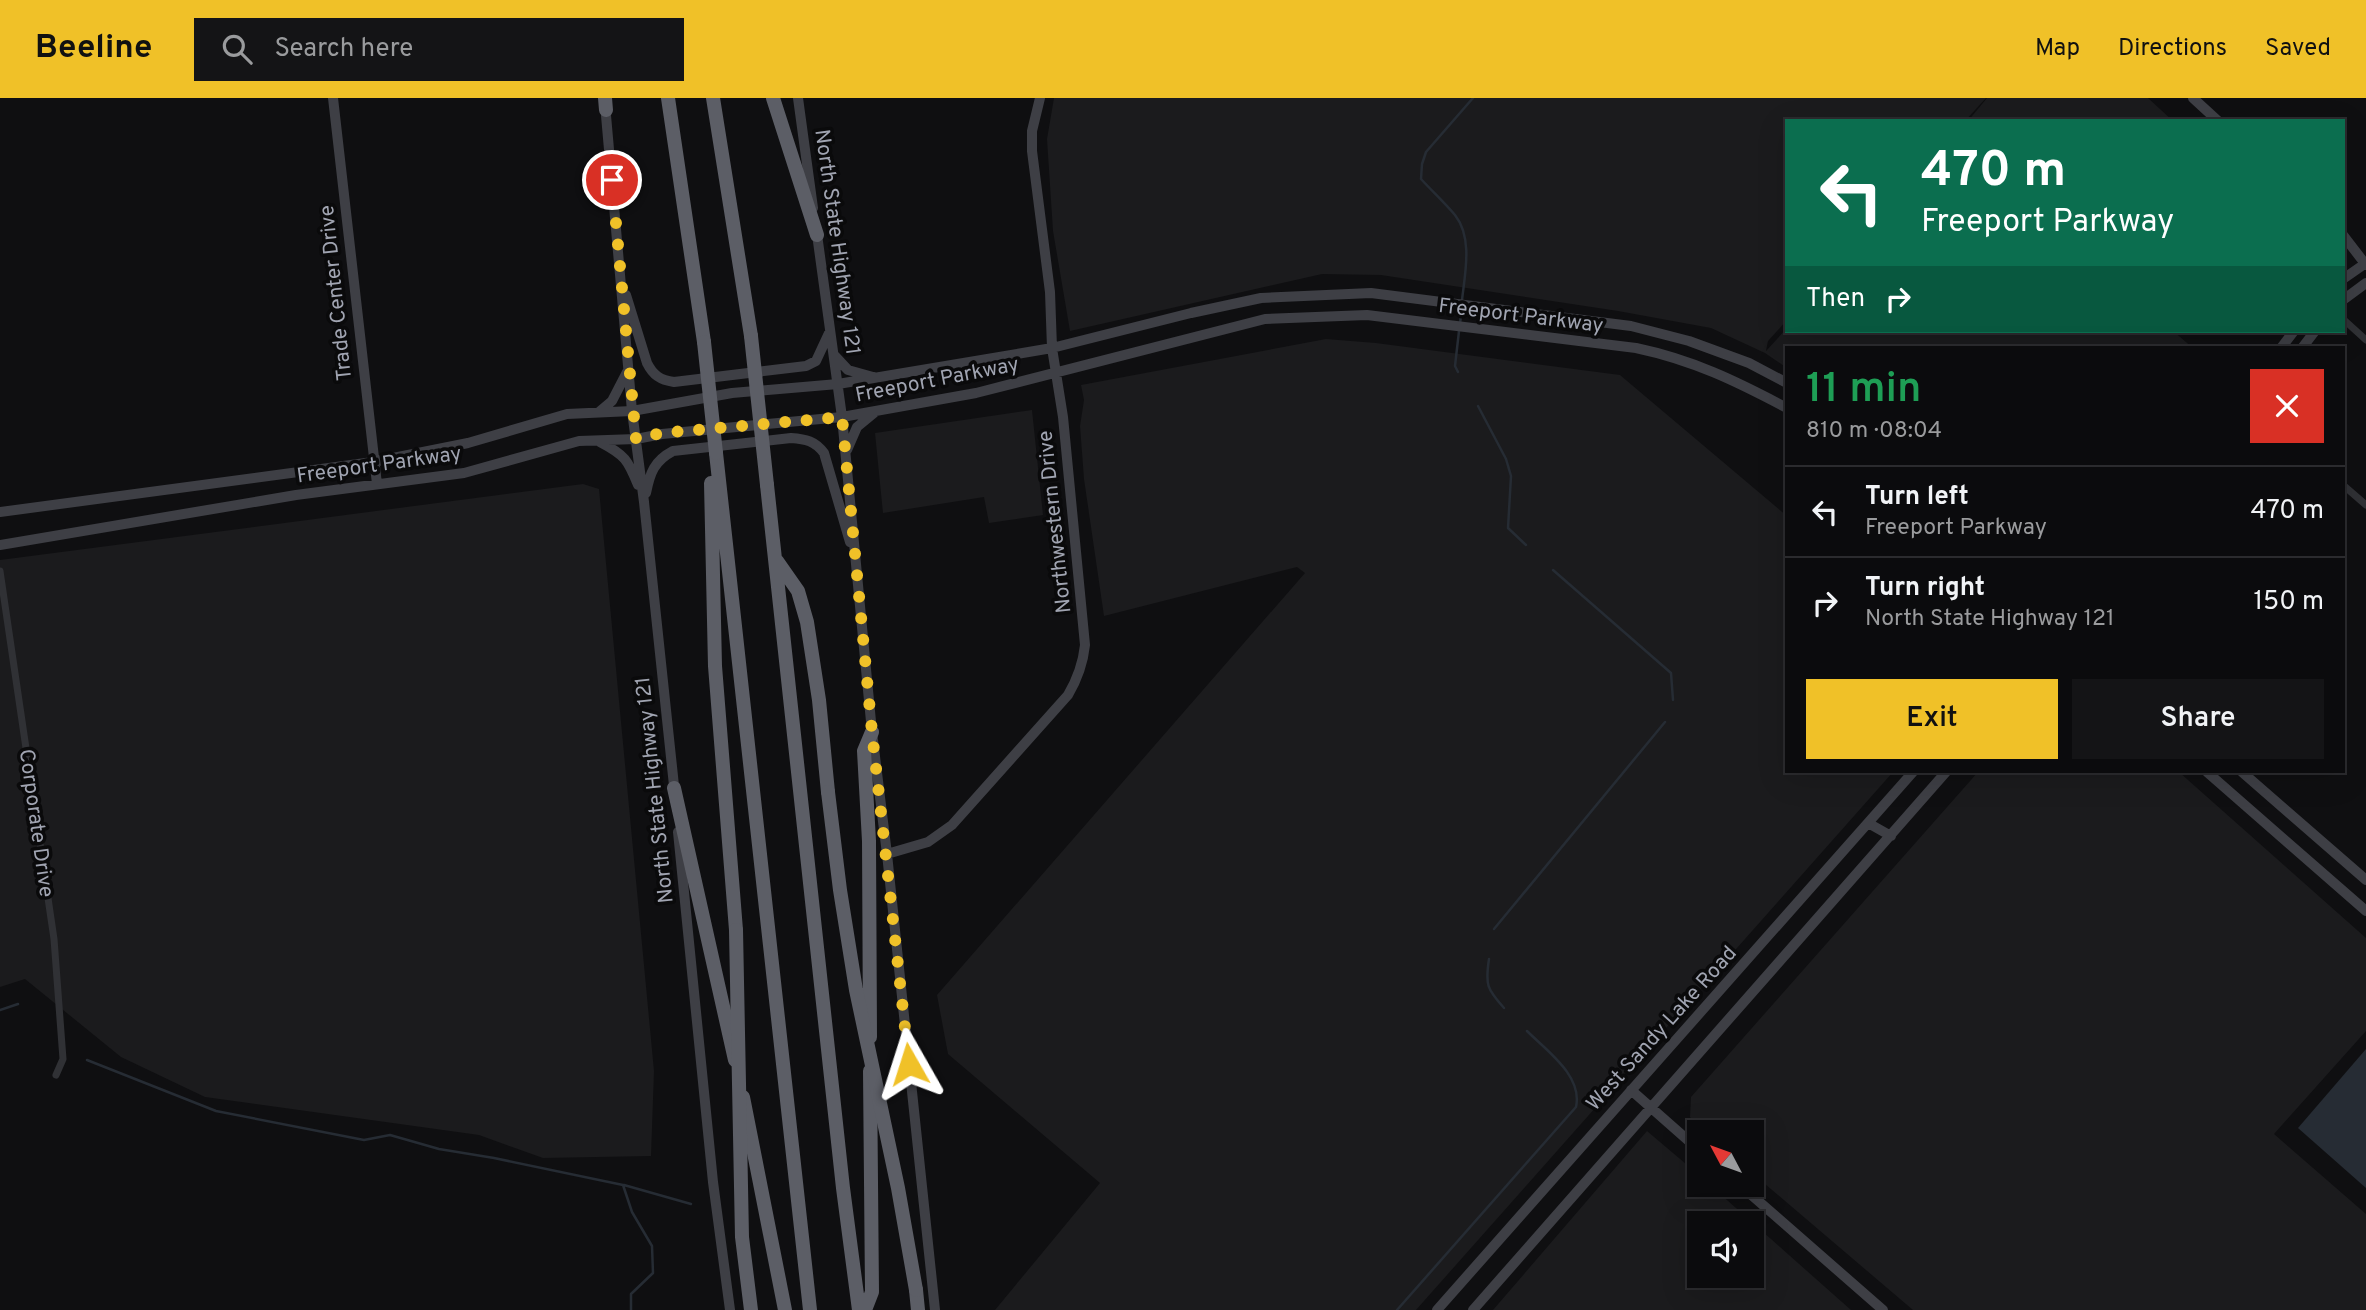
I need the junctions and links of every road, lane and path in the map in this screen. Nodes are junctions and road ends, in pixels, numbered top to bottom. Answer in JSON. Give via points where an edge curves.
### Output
{"nodes":[{"id":1,"x":332,"y":98,"type":"edge"},
{"id":2,"x":668,"y":98,"type":"edge"},
{"id":3,"x":713,"y":98,"type":"edge"},
{"id":4,"x":773,"y":98,"type":"edge"},
{"id":5,"x":798,"y":98,"type":"edge"},
{"id":6,"x":1040,"y":98,"type":"edge"},
{"id":7,"x":2193,"y":98,"type":"edge"},
{"id":8,"x":605,"y":102,"type":"edge"},
{"id":9,"x":2216,"y":119,"type":"edge"},
{"id":10,"x":817,"y":235,"type":"junction"},
{"id":11,"x":2345,"y":238,"type":"edge"},
{"id":12,"x":2366,"y":264,"type":"edge"},
{"id":13,"x":620,"y":272,"type":"junction"},
{"id":14,"x":2345,"y":278,"type":"edge"},
{"id":15,"x":2366,"y":283,"type":"edge"},
{"id":16,"x":2345,"y":299,"type":"edge"},
{"id":17,"x":2345,"y":321,"type":"edge"},
{"id":18,"x":831,"y":330,"type":"junction"},
{"id":19,"x":2366,"y":340,"type":"edge"},
{"id":20,"x":1052,"y":348,"type":"junction"},
{"id":21,"x":834,"y":355,"type":"junction"},
{"id":22,"x":628,"y":370,"type":"junction"},
{"id":23,"x":1056,"y":374,"type":"junction"},
{"id":24,"x":876,"y":378,"type":"junction"},
{"id":25,"x":1785,"y":382,"type":"edge"},
{"id":26,"x":838,"y":384,"type":"junction"},
{"id":27,"x":1785,"y":407,"type":"edge"},
{"id":28,"x":877,"y":410,"type":"junction"},
{"id":29,"x":632,"y":411,"type":"junction"},
{"id":30,"x":599,"y":412,"type":"junction"},
{"id":31,"x":842,"y":417,"type":"junction"},
{"id":32,"x":636,"y":439,"type":"junction"},
{"id":33,"x":598,"y":440,"type":"junction"},
{"id":34,"x":846,"y":453,"type":"junction"},
{"id":35,"x":717,"y":459,"type":"junction"},
{"id":36,"x":373,"y":463,"type":"junction"},
{"id":37,"x":377,"y":484,"type":"junction"},
{"id":38,"x":2345,"y":487,"type":"edge"},
{"id":39,"x":644,"y":502,"type":"junction"},
{"id":40,"x":2366,"y":505,"type":"edge"},
{"id":41,"x":0,"y":512,"type":"edge"},
{"id":42,"x":0,"y":545,"type":"edge"},
{"id":43,"x":775,"y":559,"type":"junction"},
{"id":44,"x":858,"y":568,"type":"junction"},
{"id":45,"x":0,"y":570,"type":"edge"},
{"id":46,"x":872,"y":732,"type":"junction"},
{"id":47,"x":1912,"y":773,"type":"edge"},
{"id":48,"x":1945,"y":773,"type":"edge"},
{"id":49,"x":2208,"y":773,"type":"edge"},
{"id":50,"x":2243,"y":773,"type":"edge"},
{"id":51,"x":674,"y":788,"type":"junction"},
{"id":52,"x":1868,"y":822,"type":"junction"},
{"id":53,"x":2304,"y":826,"type":"junction"},
{"id":54,"x":1891,"y":836,"type":"junction"},
{"id":55,"x":2289,"y":843,"type":"junction"},
{"id":56,"x":887,"y":854,"type":"junction"},
{"id":57,"x":2366,"y":880,"type":"edge"},
{"id":58,"x":2366,"y":911,"type":"edge"},
{"id":59,"x":56,"y":1075,"type":"dead end"},
{"id":60,"x":1631,"y":1090,"type":"junction"},
{"id":61,"x":1652,"y":1108,"type":"junction"},
{"id":62,"x":1687,"y":1139,"type":"edge"},
{"id":63,"x":1754,"y":1197,"type":"edge"},
{"id":64,"x":730,"y":1310,"type":"edge"},
{"id":65,"x":751,"y":1310,"type":"edge"},
{"id":66,"x":785,"y":1310,"type":"edge"},
{"id":67,"x":810,"y":1310,"type":"edge"},
{"id":68,"x":859,"y":1310,"type":"edge"},
{"id":69,"x":865,"y":1310,"type":"edge"},
{"id":70,"x":918,"y":1310,"type":"edge"},
{"id":71,"x":935,"y":1310,"type":"edge"},
{"id":72,"x":1437,"y":1310,"type":"edge"},
{"id":73,"x":1473,"y":1310,"type":"edge"},
{"id":74,"x":1883,"y":1310,"type":"edge"}],
"edges":[{"from":1,"to":36,"type":"main road","name":"Trade Center Drive"},
{"from":2,"to":35,"type":"highway","bridge":true},
{"from":3,"to":43,"type":"highway","bridge":true,"via":[[751,336]]},
{"from":4,"to":10,"type":"highway"},
{"from":5,"to":10,"type":"main road","name":"North State Highway 121"},
{"from":6,"to":20,"type":"main road","name":"Northwestern Drive","via":[[1032,151],[1050,292]]},
{"from":7,"to":9,"type":"main road"},
{"from":8,"to":13,"type":"main road","name":"North State Highway 121"},
{"from":10,"to":18,"type":"main road","name":"North State Highway 121"},
{"from":11,"to":12,"type":"main road"},
{"from":12,"to":14,"type":"main road"},
{"from":13,"to":18,"type":"main road","via":[[647,363],[663,380],[806,366],[816,361]]},
{"from":13,"to":22,"type":"main road","name":"North State Highway 121"},
{"from":15,"to":16,"type":"main road"},
{"from":17,"to":19,"type":"street"},
{"from":18,"to":21,"type":"main road","name":"North State Highway 121"},
{"from":20,"to":23,"type":"main road","name":"Northwestern Drive"},
{"from":20,"to":24,"type":"main road","name":"Freeport Parkway"},
{"from":20,"to":25,"type":"main road","name":"Freeport Parkway","via":[[1261,299],[1371,293],[1631,326],[1689,341]]},
{"from":21,"to":24,"type":"main road","via":[[848,370]]},
{"from":21,"to":26,"type":"main road","name":"North State Highway 121"},
{"from":22,"to":29,"type":"main road","name":"North State Highway 121"},
{"from":22,"to":30,"type":"main road","via":[[612,401]]},
{"from":23,"to":27,"type":"main road","name":"Freeport Parkway","via":[[1265,319],[1367,315],[1675,356]]},
{"from":23,"to":28,"type":"main road","name":"Freeport Parkway"},
{"from":23,"to":56,"type":"main road","name":"Northwestern Drive","via":[[1085,645],[1078,677],[1068,695],[952,825],[928,842]]},
{"from":24,"to":26,"type":"main road","name":"Freeport Parkway"},
{"from":26,"to":29,"type":"main road","name":"Freeport Parkway","via":[[732,393]]},
{"from":26,"to":31,"type":"main road","name":"North State Highway 121"},
{"from":28,"to":31,"type":"main road","name":"Freeport Parkway"},
{"from":28,"to":34,"type":"main road","via":[[857,427]]},
{"from":29,"to":30,"type":"main road","name":"Freeport Parkway"},
{"from":29,"to":32,"type":"main road","name":"North State Highway 121"},
{"from":30,"to":36,"type":"main road","name":"Freeport Parkway","via":[[567,414],[468,443]]},
{"from":31,"to":32,"type":"main road","name":"Freeport Parkway"},
{"from":31,"to":34,"type":"main road","name":"North State Highway 121"},
{"from":32,"to":33,"type":"main road","name":"Freeport Parkway"},
{"from":32,"to":39,"type":"main road","name":"North State Highway 121"},
{"from":33,"to":37,"type":"main road","name":"Freeport Parkway","via":[[579,441],[464,473]]},
{"from":33,"to":39,"type":"main road","via":[[628,459]]},
{"from":34,"to":44,"type":"main road","name":"North State Highway 121"},
{"from":35,"to":65,"type":"highway","bridge":true,"via":[[711,478],[715,666],[736,930],[743,1237]]},
{"from":35,"to":67,"type":"highway"},
{"from":36,"to":37,"type":"main road","name":"Trade Center Drive"},
{"from":36,"to":41,"type":"main road","name":"Freeport Parkway"},
{"from":37,"to":42,"type":"main road","name":"Freeport Parkway"},
{"from":38,"to":40,"type":"street"},
{"from":39,"to":44,"type":"main road","via":[[654,465],[673,451],[804,439],[824,453]]},
{"from":39,"to":51,"type":"main road","name":"North State Highway 121"},
{"from":43,"to":68,"type":"highway"},
{"from":43,"to":70,"type":"highway","bridge":true,"via":[[798,591],[807,622],[856,990],[898,1188]]},
{"from":44,"to":46,"type":"main road","name":"North State Highway 121"},
{"from":45,"to":59,"type":"street","name":"Corporate Drive","via":[[54,939],[63,1059]]},
{"from":46,"to":56,"type":"main road","name":"North State Highway 121"},
{"from":46,"to":69,"type":"highway","via":[[864,751],[869,841],[872,1292]]},
{"from":47,"to":52,"type":"main road","name":"West Sandy Lake Road"},
{"from":48,"to":54,"type":"main road"},
{"from":49,"to":55,"type":"main road"},
{"from":50,"to":53,"type":"main road"},
{"from":51,"to":64,"type":"main road","name":"North State Highway 121"},
{"from":51,"to":66,"type":"highway","via":[[753,1142]]},
{"from":52,"to":54,"type":"main road"},
{"from":52,"to":60,"type":"main road","name":"West Sandy Lake Road"},
{"from":53,"to":55,"type":"main road"},
{"from":53,"to":57,"type":"main road"},
{"from":54,"to":61,"type":"main road"},
{"from":55,"to":58,"type":"main road"},
{"from":56,"to":71,"type":"main road","name":"North State Highway 121"},
{"from":60,"to":61,"type":"main road"},
{"from":60,"to":72,"type":"main road","name":"West Sandy Lake Road"},
{"from":61,"to":62,"type":"main road"},
{"from":61,"to":73,"type":"main road"},
{"from":63,"to":74,"type":"main road"}]}
